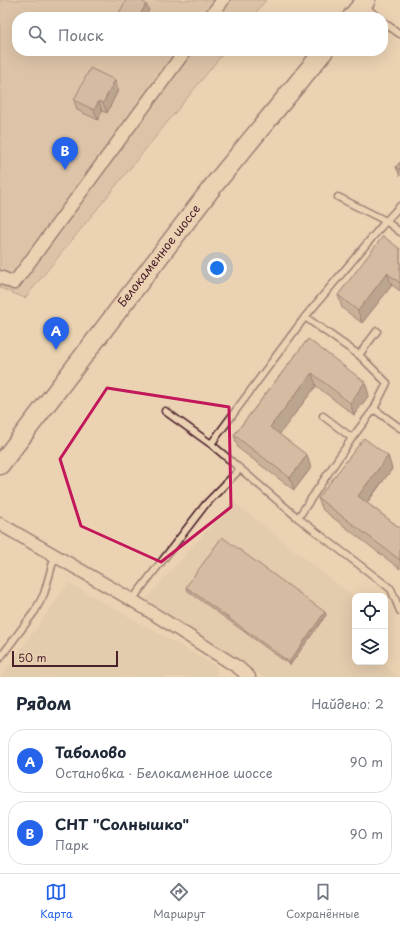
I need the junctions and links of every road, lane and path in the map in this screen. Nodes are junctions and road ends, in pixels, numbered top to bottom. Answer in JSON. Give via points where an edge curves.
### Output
{"nodes":[{"id":1,"x":223,"y":0,"type":"edge"},
{"id":2,"x":214,"y":12,"type":"edge"},
{"id":3,"x":388,"y":26,"type":"edge"},
{"id":4,"x":400,"y":34,"type":"edge"},
{"id":5,"x":181,"y":56,"type":"edge"},
{"id":6,"x":320,"y":56,"type":"edge"},
{"id":7,"x":338,"y":197,"type":"dead end"},
{"id":8,"x":400,"y":206,"type":"edge"},
{"id":9,"x":386,"y":221,"type":"junction"},
{"id":10,"x":400,"y":232,"type":"edge"},
{"id":11,"x":0,"y":277,"type":"edge"},
{"id":12,"x":305,"y":317,"type":"junction"},
{"id":13,"x":377,"y":331,"type":"dead end"},
{"id":14,"x":358,"y":356,"type":"junction"},
{"id":15,"x":374,"y":409,"type":"junction"},
{"id":16,"x":165,"y":411,"type":"dead end"},
{"id":17,"x":322,"y":416,"type":"dead end"},
{"id":18,"x":400,"y":428,"type":"edge"},
{"id":19,"x":352,"y":438,"type":"junction"},
{"id":20,"x":211,"y":444,"type":"junction"},
{"id":21,"x":0,"y":465,"type":"edge"},
{"id":22,"x":240,"y":469,"type":"junction"},
{"id":23,"x":298,"y":518,"type":"junction"},
{"id":24,"x":0,"y":524,"type":"edge"},
{"id":25,"x":55,"y":555,"type":"junction"},
{"id":26,"x":132,"y":600,"type":"junction"},
{"id":27,"x":400,"y":611,"type":"edge"},
{"id":28,"x":0,"y":658,"type":"edge"},
{"id":29,"x":249,"y":677,"type":"edge"}],
"edges":[{"from":1,"to":2,"type":"street"},
{"from":3,"to":4,"type":"lane"},
{"from":5,"to":11,"type":"street","via":[[14,283]]},
{"from":6,"to":21,"type":"main road","name":"Белокаменное шоссе","via":[[214,185]]},
{"from":7,"to":9,"type":"lane"},
{"from":8,"to":9,"type":"lane"},
{"from":9,"to":10,"type":"lane"},
{"from":9,"to":12,"type":"lane"},
{"from":12,"to":14,"type":"lane"},
{"from":12,"to":20,"type":"lane"},
{"from":13,"to":14,"type":"lane"},
{"from":14,"to":15,"type":"lane","via":[[387,383]]},
{"from":15,"to":18,"type":"lane"},
{"from":15,"to":19,"type":"lane"},
{"from":16,"to":20,"type":"lane"},
{"from":17,"to":19,"type":"lane"},
{"from":19,"to":23,"type":"lane"},
{"from":20,"to":22,"type":"lane"},
{"from":22,"to":23,"type":"lane"},
{"from":22,"to":26,"type":"lane","via":[[205,505]]},
{"from":23,"to":27,"type":"lane","via":[[391,589]]},
{"from":24,"to":25,"type":"street"},
{"from":25,"to":26,"type":"street"},
{"from":25,"to":28,"type":"lane","via":[[44,594],[35,611]]},
{"from":26,"to":29,"type":"street","via":[[239,668]]}]}
